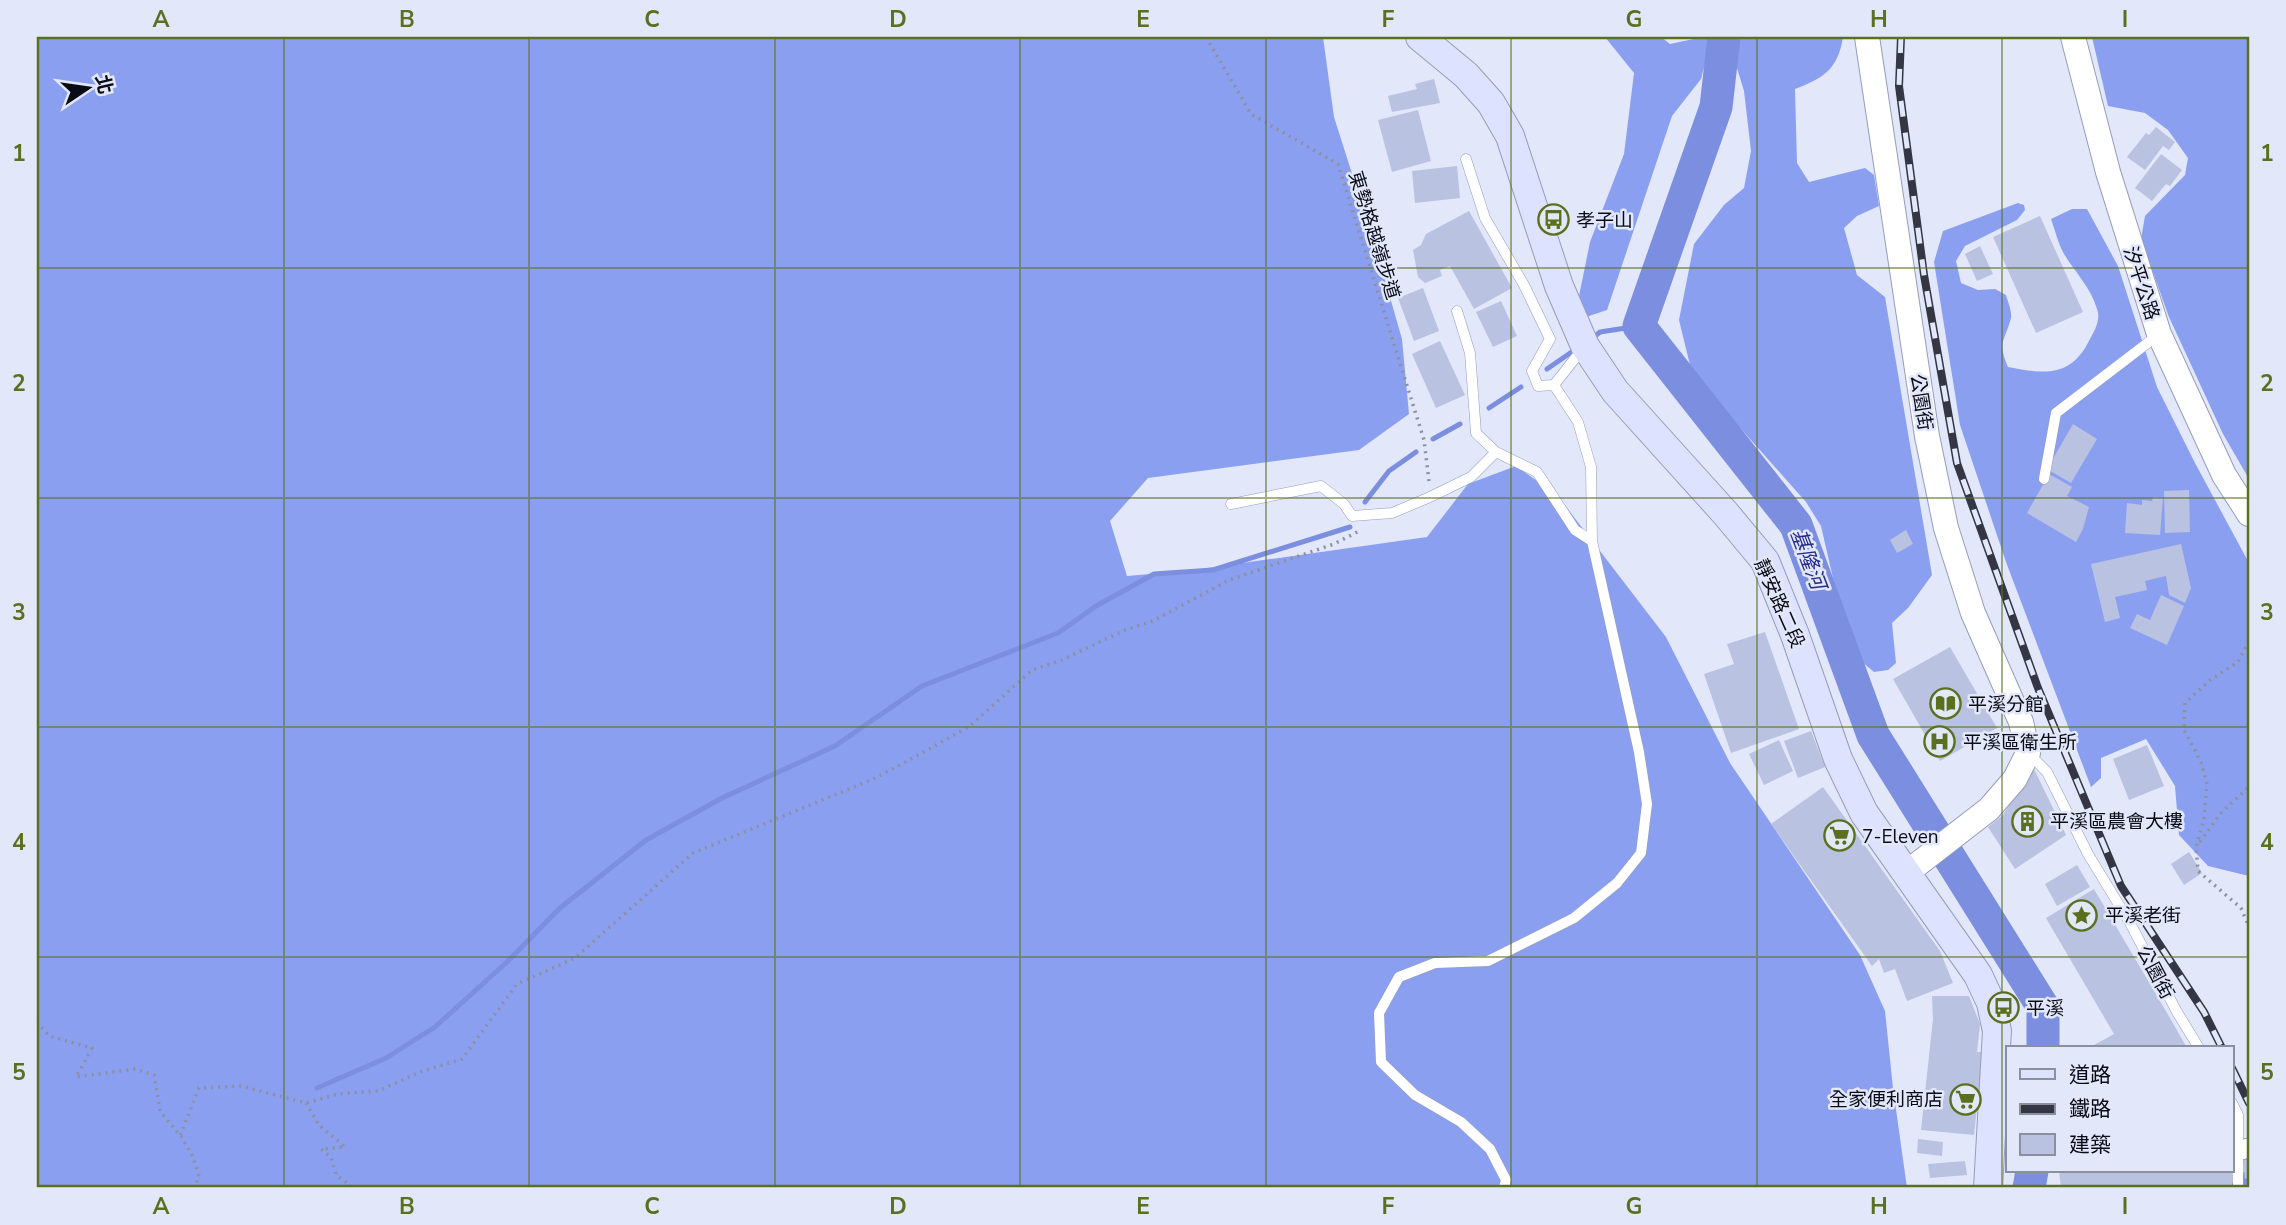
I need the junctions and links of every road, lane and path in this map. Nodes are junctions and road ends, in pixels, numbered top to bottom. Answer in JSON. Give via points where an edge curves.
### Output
{"nodes":[{"id":1,"x":1206,"y":37,"type":"edge"},
{"id":2,"x":1420,"y":37,"type":"edge"},
{"id":3,"x":1867,"y":37,"type":"edge"},
{"id":4,"x":2073,"y":37,"type":"edge"},
{"id":5,"x":1466,"y":159,"type":"dead end"},
{"id":6,"x":1457,"y":311,"type":"dead end"},
{"id":7,"x":2159,"y":334,"type":"junction"},
{"id":8,"x":1582,"y":339,"type":"junction"},
{"id":9,"x":1554,"y":384,"type":"junction"},
{"id":10,"x":1496,"y":452,"type":"junction"},
{"id":11,"x":2044,"y":479,"type":"dead end"},
{"id":12,"x":1430,"y":498,"type":"junction"},
{"id":13,"x":1231,"y":504,"type":"dead end"},
{"id":14,"x":1392,"y":513,"type":"junction"},
{"id":15,"x":2249,"y":514,"type":"edge"},
{"id":16,"x":1592,"y":541,"type":"junction"},
{"id":17,"x":2249,"y":641,"type":"edge"},
{"id":18,"x":2028,"y":753,"type":"junction"},
{"id":19,"x":2249,"y":787,"type":"edge"},
{"id":20,"x":2196,"y":847,"type":"junction"},
{"id":21,"x":1905,"y":874,"type":"junction"},
{"id":22,"x":2249,"y":927,"type":"edge"},
{"id":23,"x":2249,"y":1007,"type":"edge"},
{"id":24,"x":37,"y":1022,"type":"edge"},
{"id":25,"x":2249,"y":1037,"type":"edge"},
{"id":26,"x":2198,"y":1046,"type":"edge"},
{"id":27,"x":306,"y":1103,"type":"junction"},
{"id":28,"x":2234,"y":1107,"type":"edge"},
{"id":29,"x":180,"y":1136,"type":"junction"},
{"id":30,"x":2240,"y":1150,"type":"edge"},
{"id":31,"x":1999,"y":1157,"type":"edge"},
{"id":32,"x":2239,"y":1186,"type":"edge"},
{"id":33,"x":194,"y":1188,"type":"edge"},
{"id":34,"x":367,"y":1188,"type":"edge"},
{"id":35,"x":1504,"y":1188,"type":"edge"},
{"id":36,"x":1988,"y":1188,"type":"edge"}],
"edges":[{"from":1,"to":12,"type":"path","name":"東勢格越嶺步道","via":[[1251,114],[1338,164],[1424,440]]},
{"from":2,"to":8,"type":"main road","name":"靜安路二段","via":[[1466,75],[1491,103],[1510,136],[1559,286]]},
{"from":3,"to":18,"type":"street","name":"公園街","via":[[1927,436],[1946,528],[1973,613],[2021,722]]},
{"from":4,"to":7,"type":"street","name":"汐平公路","via":[[2108,172]]},
{"from":5,"to":9,"type":"lane","via":[[1485,218],[1550,339],[1532,371],[1535,379],[1538,386]]},
{"from":6,"to":10,"type":"lane","via":[[1470,353],[1476,433]]},
{"from":7,"to":11,"type":"lane","via":[[2056,413]]},
{"from":7,"to":15,"type":"street","name":"汐平公路","via":[[2224,475]]},
{"from":8,"to":9,"type":"lane"},
{"from":8,"to":21,"type":"main road","name":"靜安路二段","via":[[1615,391],[1765,561],[1838,759],[1864,813]]},
{"from":9,"to":16,"type":"lane","via":[[1578,422],[1591,467]]},
{"from":10,"to":12,"type":"lane","via":[[1471,477]]},
{"from":10,"to":16,"type":"lane","via":[[1536,472],[1575,530]]},
{"from":12,"to":14,"type":"lane"},
{"from":13,"to":14,"type":"lane","via":[[1321,486],[1352,516]]},
{"from":14,"to":27,"type":"path","via":[[1334,544],[1229,580],[1153,621],[1032,670],[970,726],[916,757],[693,853],[575,958],[516,984],[462,1059],[378,1091],[338,1094]]},
{"from":16,"to":35,"type":"lane","via":[[1639,752],[1647,804],[1641,853],[1617,883],[1574,918],[1488,961],[1436,963],[1399,977],[1378,1013],[1381,1062],[1415,1095],[1461,1122],[1490,1149],[1506,1180]]},
{"from":17,"to":20,"type":"path","via":[[2238,662],[2185,703],[2184,730],[2207,785]]},
{"from":18,"to":21,"type":"street","via":[[2015,779],[1989,809]]},
{"from":18,"to":26,"type":"lane","name":"公園街","via":[[2047,772],[2088,854]]},
{"from":19,"to":20,"type":"path","via":[[2221,813]]},
{"from":20,"to":22,"type":"path","via":[[2198,870],[2241,908]]},
{"from":21,"to":31,"type":"main road","name":"靜安路二段","via":[[1978,975],[1991,1003],[1997,1031]]},
{"from":23,"to":25,"type":"path"},
{"from":24,"to":29,"type":"path","via":[[49,1035],[92,1048],[76,1076],[135,1069],[154,1075],[160,1111]]},
{"from":27,"to":29,"type":"path","via":[[240,1086],[199,1088]]},
{"from":27,"to":34,"type":"path","via":[[319,1125],[345,1147],[321,1149],[331,1157],[336,1175],[354,1188]]},
{"from":28,"to":30,"type":"lane"},
{"from":29,"to":33,"type":"path","via":[[199,1176]]},
{"from":30,"to":32,"type":"lane"},
{"from":31,"to":36,"type":"main road","name":"靜安路二段"}]}
